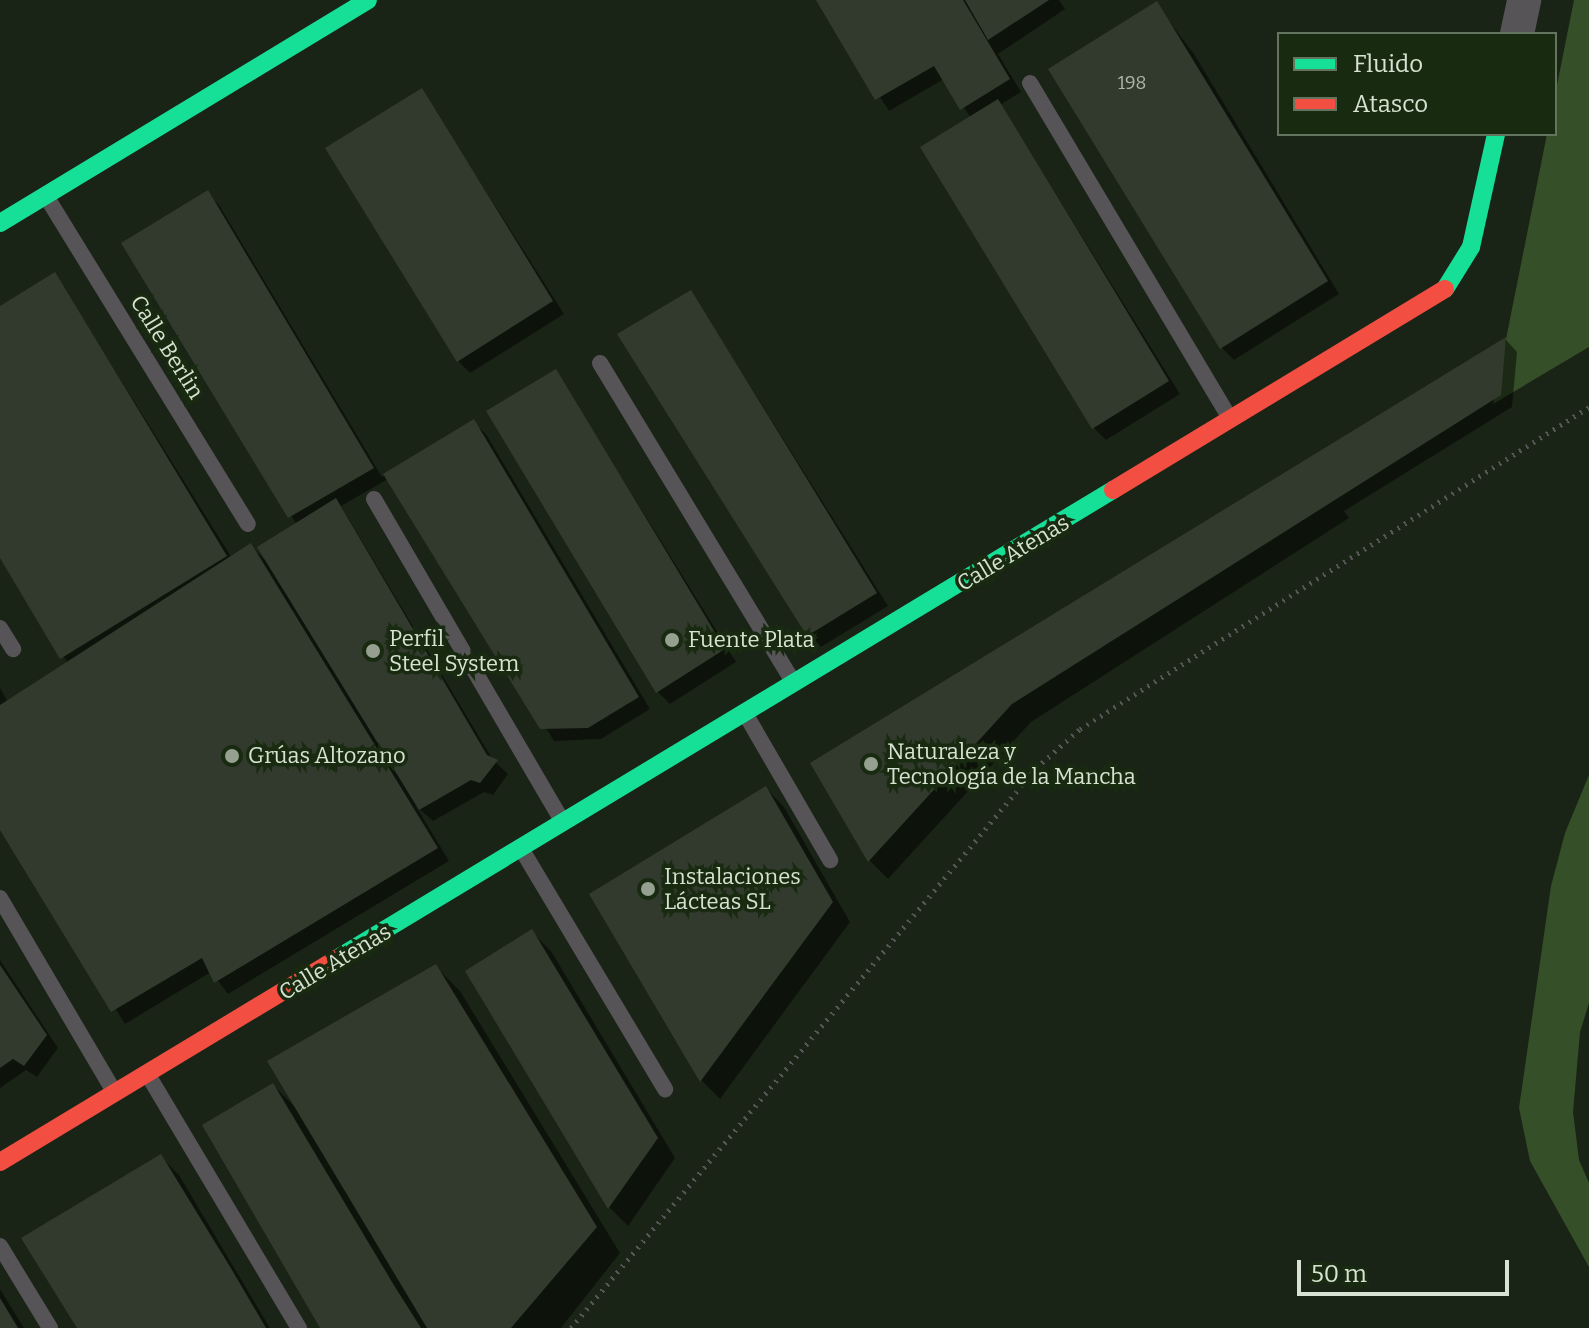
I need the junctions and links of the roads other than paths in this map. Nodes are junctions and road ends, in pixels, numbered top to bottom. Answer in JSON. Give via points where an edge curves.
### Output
{"nodes":[{"id":1,"x":368,"y":0,"type":"edge"},
{"id":2,"x":1524,"y":0,"type":"edge"},
{"id":3,"x":1517,"y":32,"type":"edge"},
{"id":4,"x":1030,"y":83,"type":"dead end"},
{"id":5,"x":1496,"y":136,"type":"edge"},
{"id":6,"x":46,"y":196,"type":"junction"},
{"id":7,"x":0,"y":223,"type":"edge"},
{"id":8,"x":600,"y":363,"type":"dead end"},
{"id":9,"x":1232,"y":420,"type":"junction"},
{"id":10,"x":374,"y":499,"type":"dead end"},
{"id":11,"x":248,"y":524,"type":"dead end"},
{"id":12,"x":0,"y":628,"type":"edge"},
{"id":13,"x":13,"y":649,"type":"dead end"},
{"id":14,"x":795,"y":686,"type":"junction"},
{"id":15,"x":746,"y":715,"type":"junction"},
{"id":16,"x":564,"y":824,"type":"junction"},
{"id":17,"x":522,"y":850,"type":"junction"},
{"id":18,"x":830,"y":860,"type":"dead end"},
{"id":19,"x":0,"y":898,"type":"edge"},
{"id":20,"x":148,"y":1074,"type":"junction"},
{"id":21,"x":665,"y":1089,"type":"dead end"},
{"id":22,"x":116,"y":1094,"type":"junction"},
{"id":23,"x":0,"y":1162,"type":"edge"},
{"id":24,"x":0,"y":1246,"type":"edge"},
{"id":25,"x":50,"y":1328,"type":"edge"},
{"id":26,"x":299,"y":1328,"type":"edge"}],
"edges":[{"from":1,"to":6,"type":"street"},
{"from":2,"to":3,"type":"street"},
{"from":4,"to":9,"type":"lane"},
{"from":5,"to":9,"type":"street","name":"Calle Atenas","via":[[1471,247],[1445,289]]},
{"from":6,"to":7,"type":"street"},
{"from":6,"to":11,"type":"lane","name":"Calle Berlin"},
{"from":8,"to":14,"type":"lane"},
{"from":9,"to":14,"type":"street","name":"Calle Atenas"},
{"from":10,"to":16,"type":"lane"},
{"from":12,"to":13,"type":"lane"},
{"from":14,"to":15,"type":"street","name":"Calle Atenas"},
{"from":15,"to":16,"type":"street","name":"Calle Atenas"},
{"from":15,"to":18,"type":"lane"},
{"from":16,"to":17,"type":"street","name":"Calle Atenas"},
{"from":17,"to":20,"type":"street","name":"Calle Atenas"},
{"from":17,"to":21,"type":"lane"},
{"from":19,"to":22,"type":"lane"},
{"from":20,"to":22,"type":"street","name":"Calle Atenas"},
{"from":20,"to":26,"type":"lane"},
{"from":22,"to":23,"type":"street","name":"Calle Atenas"},
{"from":24,"to":25,"type":"lane"}]}
